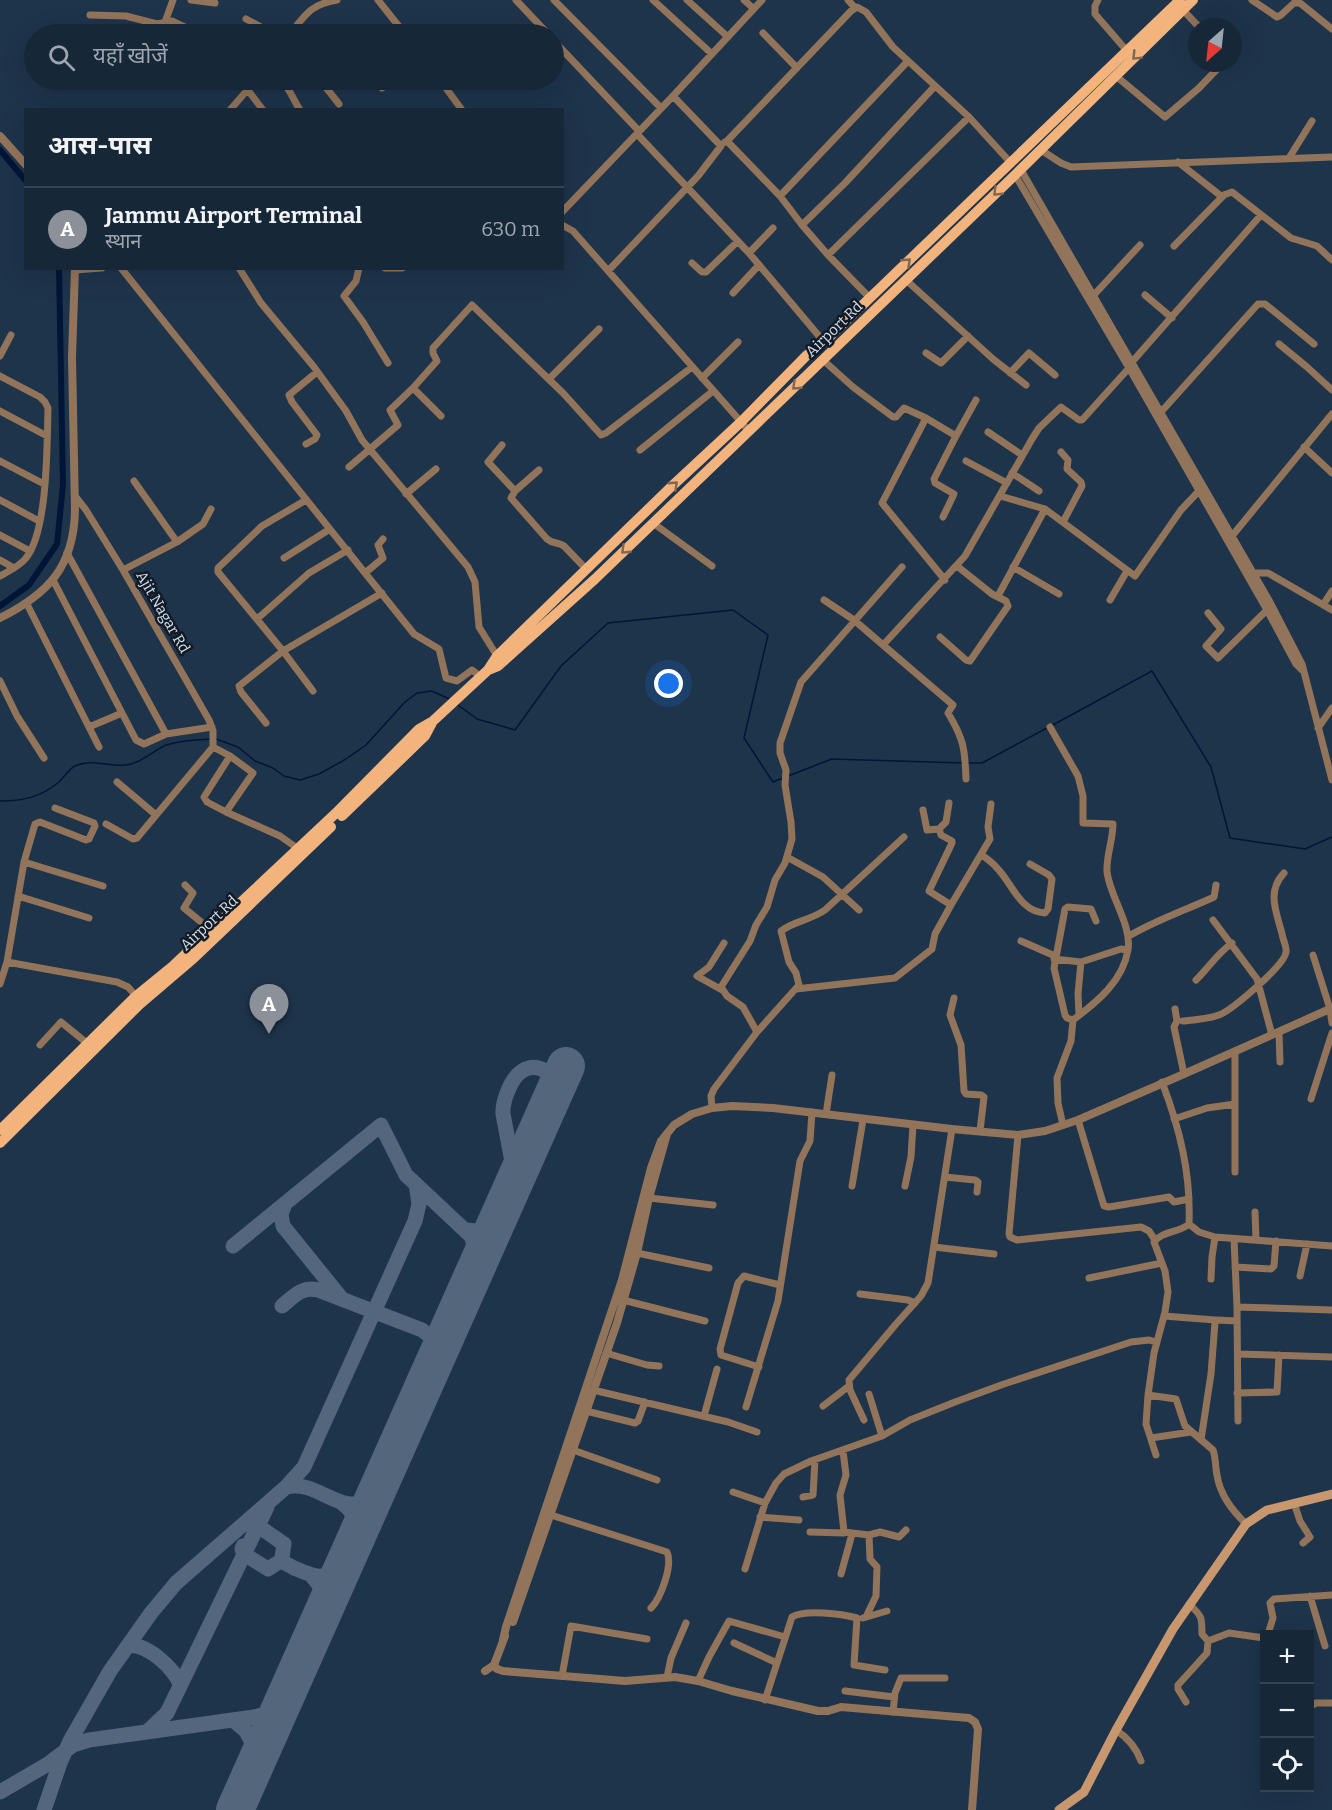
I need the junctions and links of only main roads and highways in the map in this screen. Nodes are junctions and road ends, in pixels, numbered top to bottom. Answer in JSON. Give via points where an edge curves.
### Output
{"nodes":[{"id":1,"x":1193,"y":0,"type":"edge"},
{"id":2,"x":1181,"y":5,"type":"edge"},
{"id":3,"x":484,"y":674,"type":"junction"},
{"id":4,"x":435,"y":719,"type":"junction"},
{"id":5,"x":0,"y":1130,"type":"edge"},
{"id":6,"x":0,"y":1143,"type":"edge"},
{"id":7,"x":1332,"y":1494,"type":"edge"},
{"id":8,"x":1059,"y":1810,"type":"edge"}],
"edges":[{"from":1,"to":2,"type":"main road","name":"Airport Rd"},
{"from":3,"to":2,"type":"main road","one_way":true,"via":[[497,656],[806,356],[1127,51]]},
{"from":2,"to":3,"type":"main road","name":"Airport Rd","one_way":true,"via":[[1041,150],[595,579],[498,666]]},
{"from":3,"to":4,"type":"main road"},
{"from":4,"to":5,"type":"main road","via":[[419,729],[336,813],[136,996]]},
{"from":4,"to":6,"type":"main road","name":"Airport Rd","via":[[424,736],[297,861],[139,1005]]},
{"from":7,"to":8,"type":"main road","via":[[1267,1510],[1246,1524],[1173,1629],[1084,1792]]}]}
